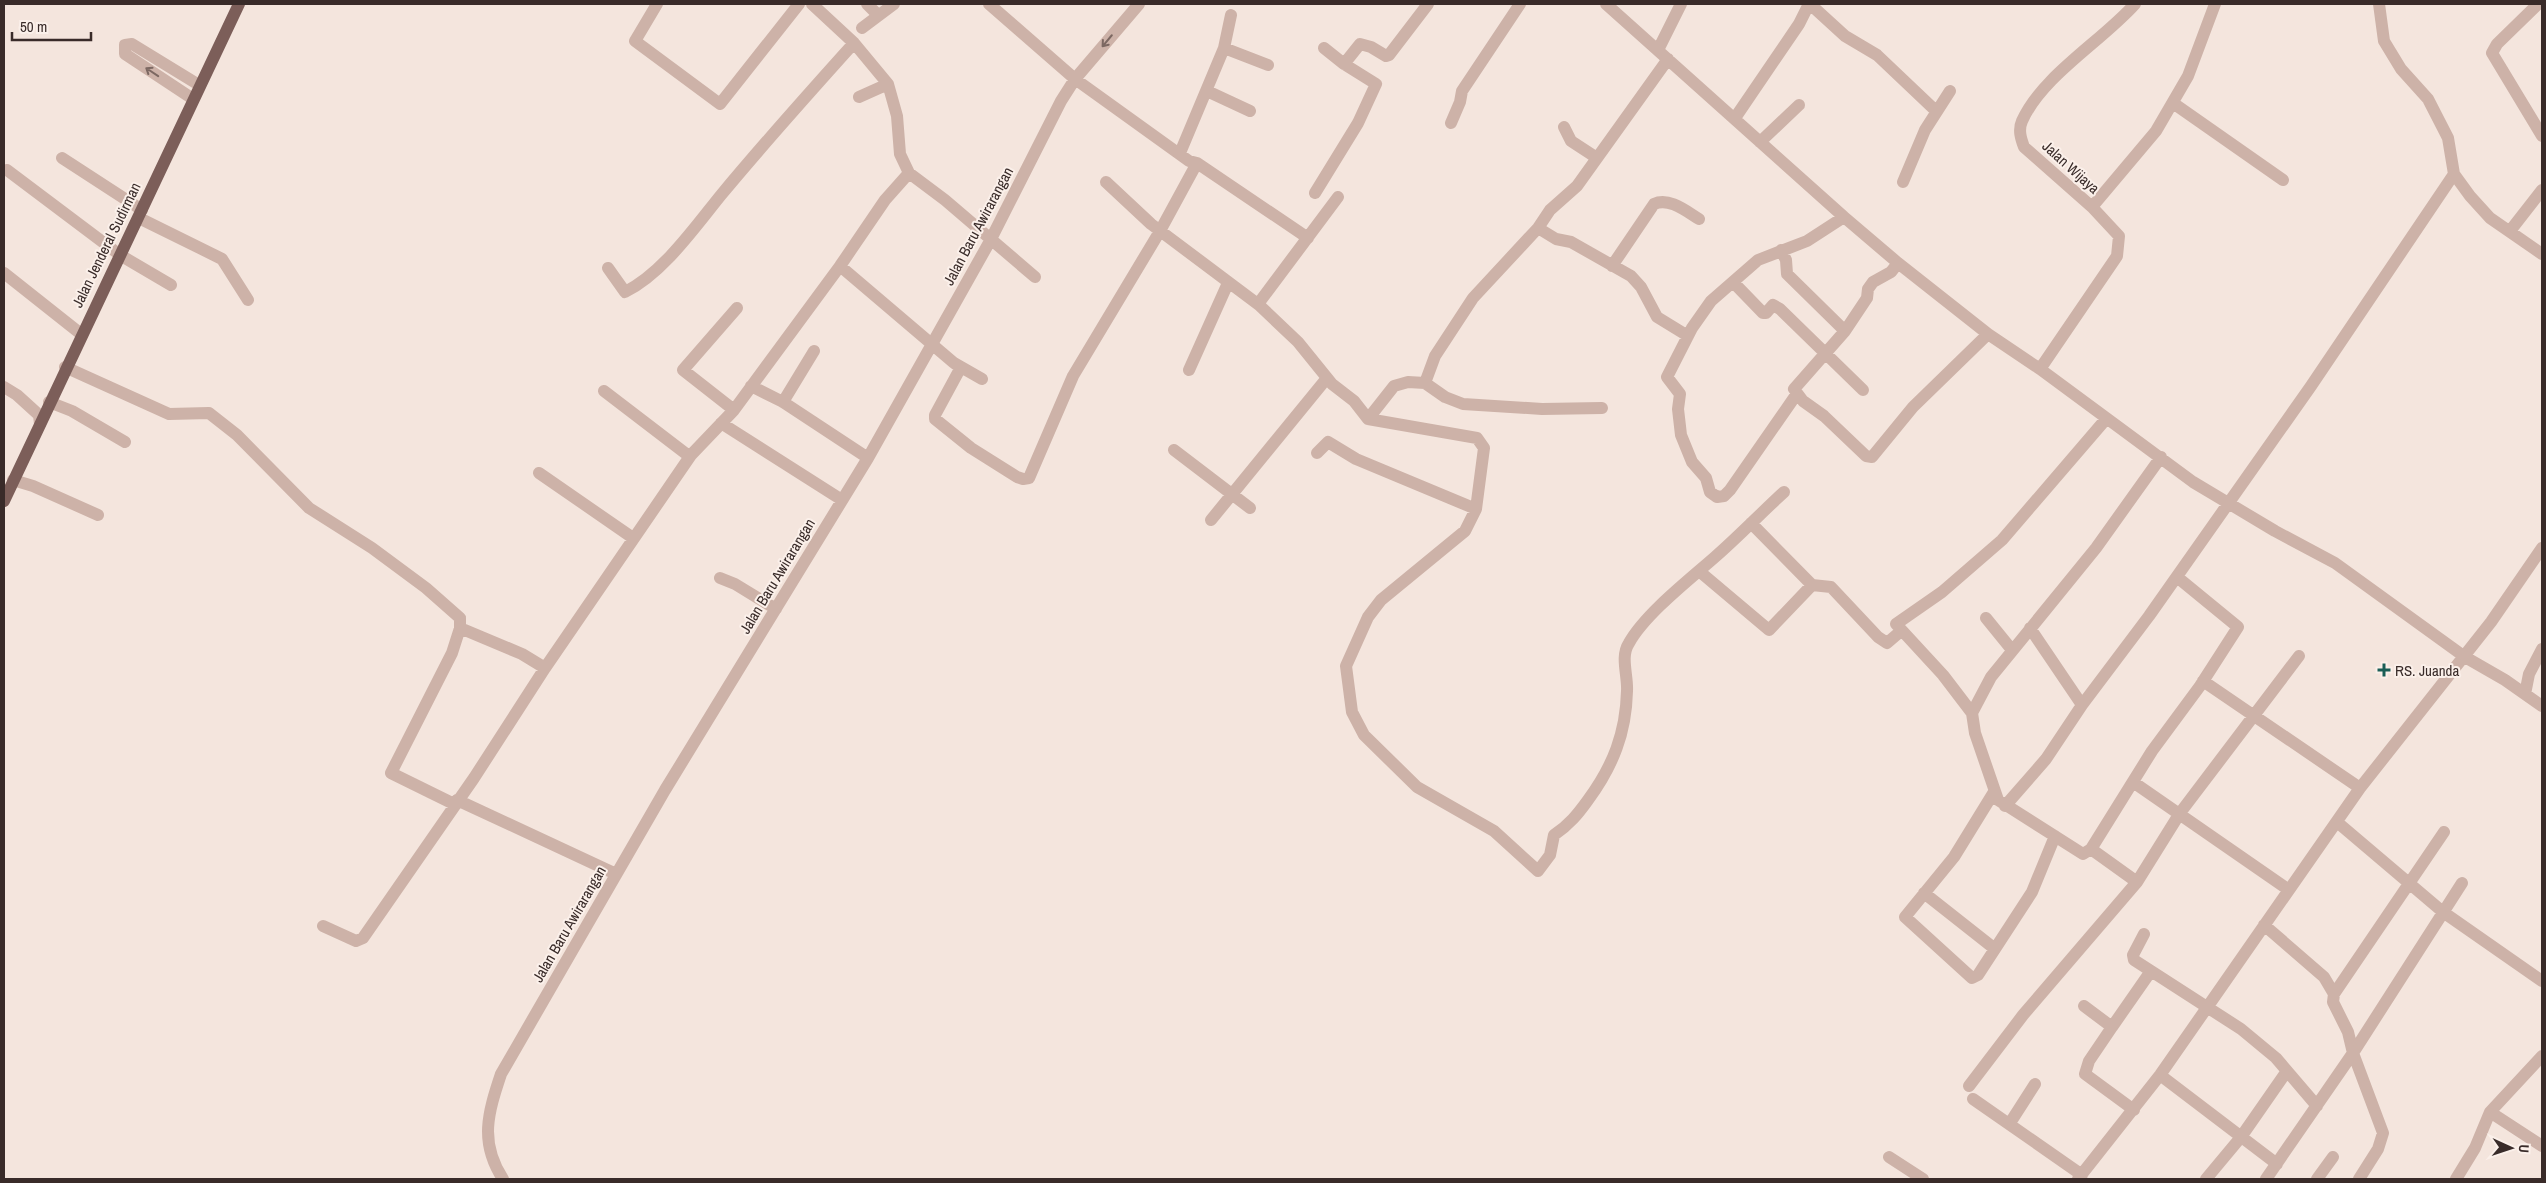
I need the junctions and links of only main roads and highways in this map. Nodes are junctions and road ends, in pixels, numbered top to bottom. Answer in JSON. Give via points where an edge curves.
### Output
{"nodes":[{"id":1,"x":239,"y":4,"type":"edge"},
{"id":2,"x":4,"y":501,"type":"edge"}],
"edges":[{"from":1,"to":2,"type":"main road","name":"Jalan Jenderal Sudirman"}]}
